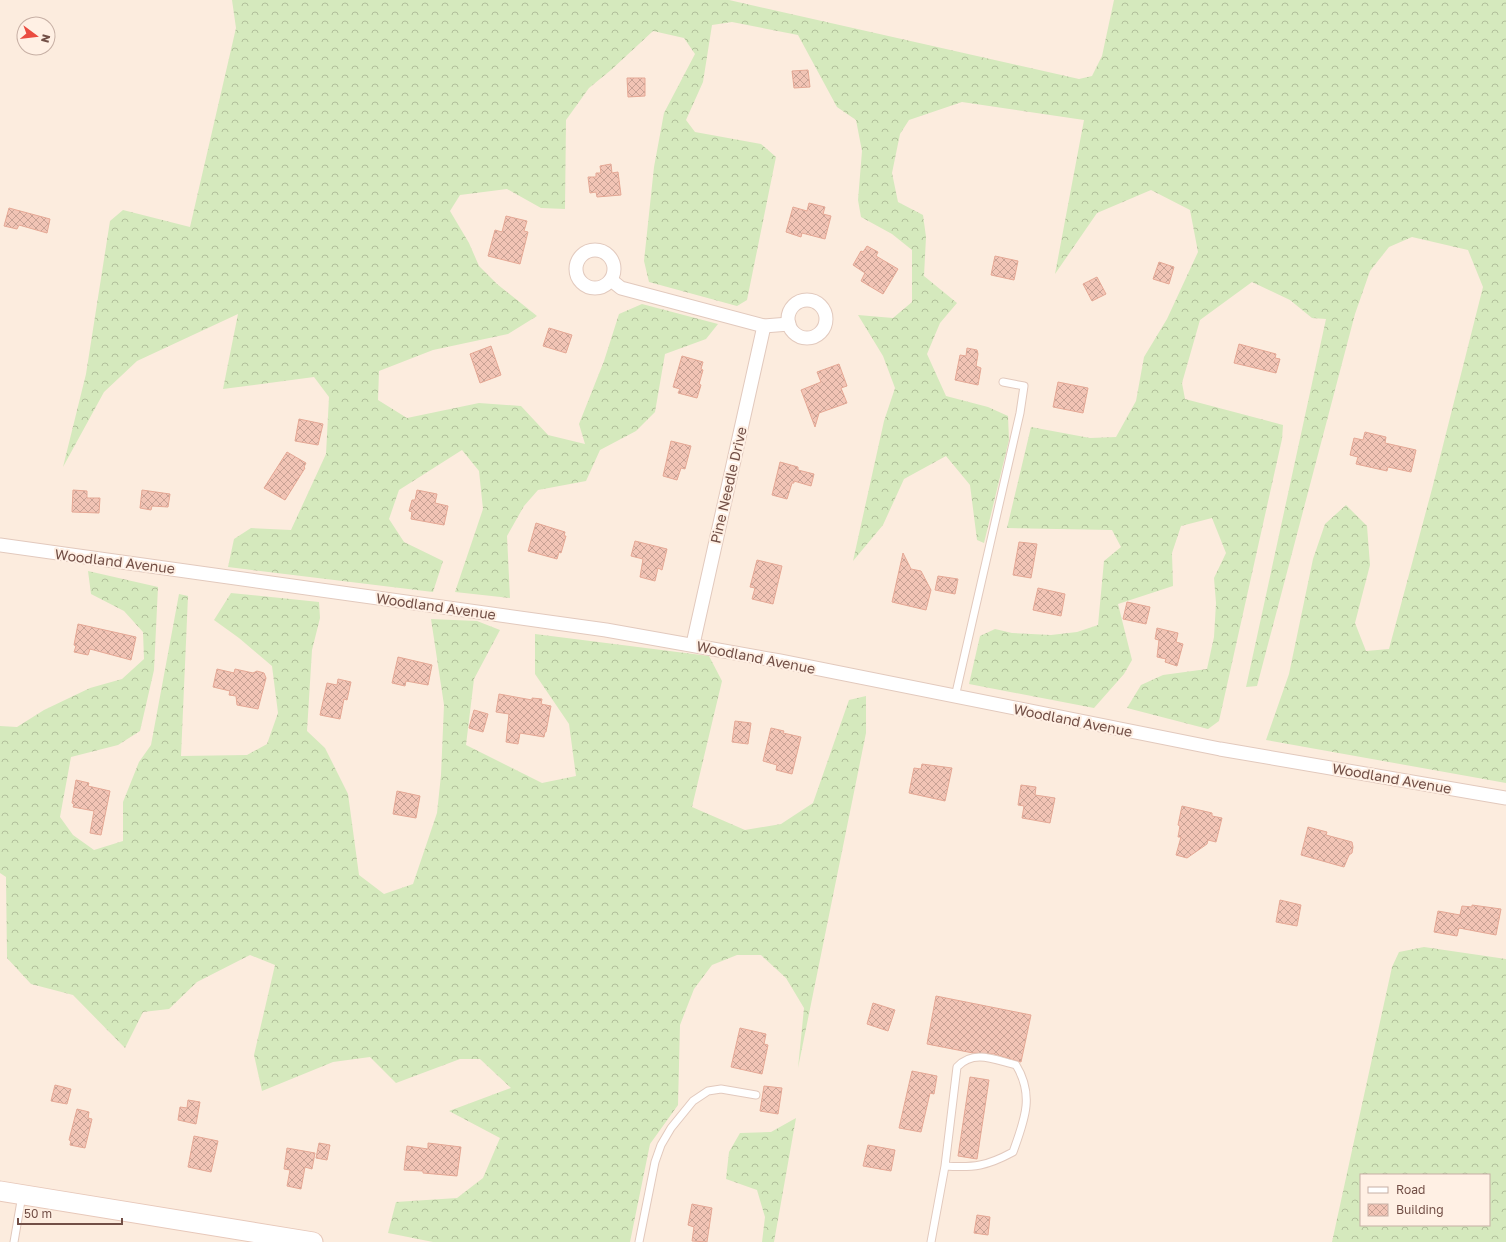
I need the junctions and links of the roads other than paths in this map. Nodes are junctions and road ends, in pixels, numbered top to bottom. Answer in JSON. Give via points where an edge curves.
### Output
{"nodes":[{"id":1,"x":611,"y":280,"type":"dead end"},
{"id":2,"x":788,"y":324,"type":"dead end"},
{"id":3,"x":764,"y":326,"type":"junction"},
{"id":4,"x":1003,"y":382,"type":"dead end"},
{"id":5,"x":0,"y":546,"type":"edge"},
{"id":6,"x":693,"y":644,"type":"junction"},
{"id":7,"x":955,"y":697,"type":"junction"},
{"id":8,"x":1506,"y":798,"type":"edge"},
{"id":9,"x":756,"y":1095,"type":"dead end"},
{"id":10,"x":945,"y":1166,"type":"junction"},
{"id":11,"x":0,"y":1191,"type":"edge"},
{"id":12,"x":22,"y":1195,"type":"junction"},
{"id":13,"x":14,"y":1242,"type":"edge"},
{"id":14,"x":313,"y":1242,"type":"edge"},
{"id":15,"x":639,"y":1242,"type":"edge"},
{"id":16,"x":931,"y":1242,"type":"edge"}],
"edges":[{"from":1,"to":3,"type":"street","via":[[621,288]]},
{"from":2,"to":3,"type":"street"},
{"from":3,"to":6,"type":"street","name":"Pine Needle Drive"},
{"from":4,"to":7,"type":"lane","via":[[1024,386]]},
{"from":5,"to":6,"type":"street","name":"Woodland Avenue"},
{"from":6,"to":7,"type":"street","name":"Woodland Avenue"},
{"from":7,"to":8,"type":"street","name":"Woodland Avenue","via":[[1220,749]]},
{"from":9,"to":15,"type":"lane","via":[[721,1089],[708,1091],[693,1101],[671,1128],[655,1162]]},
{"from":10,"to":10,"type":"lane","via":[[957,1067],[964,1059],[976,1056],[1016,1065],[1023,1076],[1027,1092],[1026,1114],[1013,1152],[996,1162],[971,1168]]},
{"from":10,"to":16,"type":"lane"},
{"from":11,"to":12,"type":"street"},
{"from":12,"to":13,"type":"lane"},
{"from":12,"to":14,"type":"street"}]}
